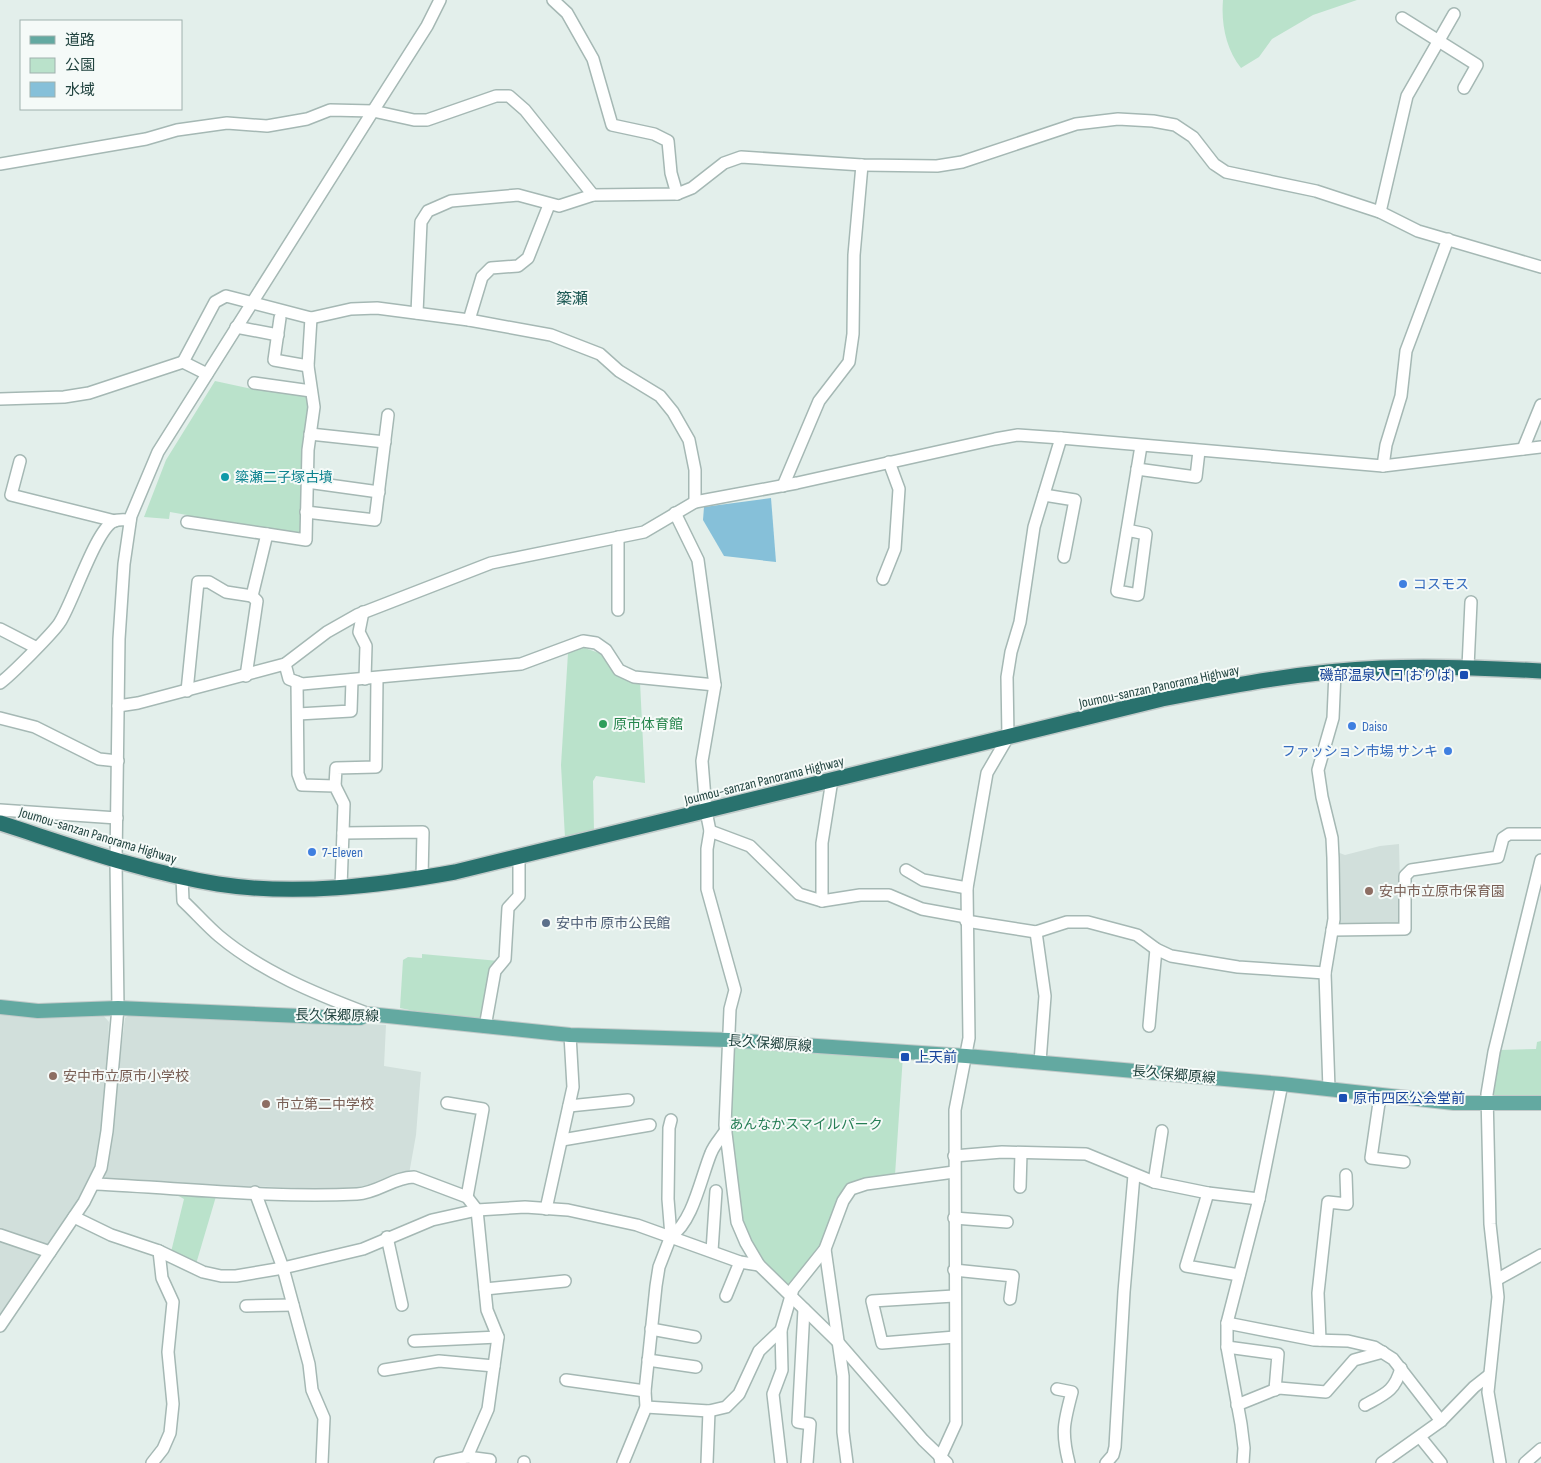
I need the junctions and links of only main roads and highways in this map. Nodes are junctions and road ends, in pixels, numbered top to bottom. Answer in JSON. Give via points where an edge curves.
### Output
{"nodes":[{"id":1,"x":1541,"y":671,"type":"edge"},
{"id":2,"x":0,"y":823,"type":"edge"},
{"id":3,"x":0,"y":1007,"type":"edge"},
{"id":4,"x":1541,"y":1103,"type":"edge"}],
"edges":[{"from":1,"to":2,"type":"highway","name":"Joumou-sanzan Panorama Highway","via":[[1468,667],[1379,668],[1234,685],[422,878],[341,887],[248,887],[182,877]]},
{"from":3,"to":4,"type":"main road","name":"長久保郷原線","via":[[38,1011],[118,1008],[348,1018],[369,1014],[570,1034],[729,1040],[1040,1062],[1454,1103]]}]}
